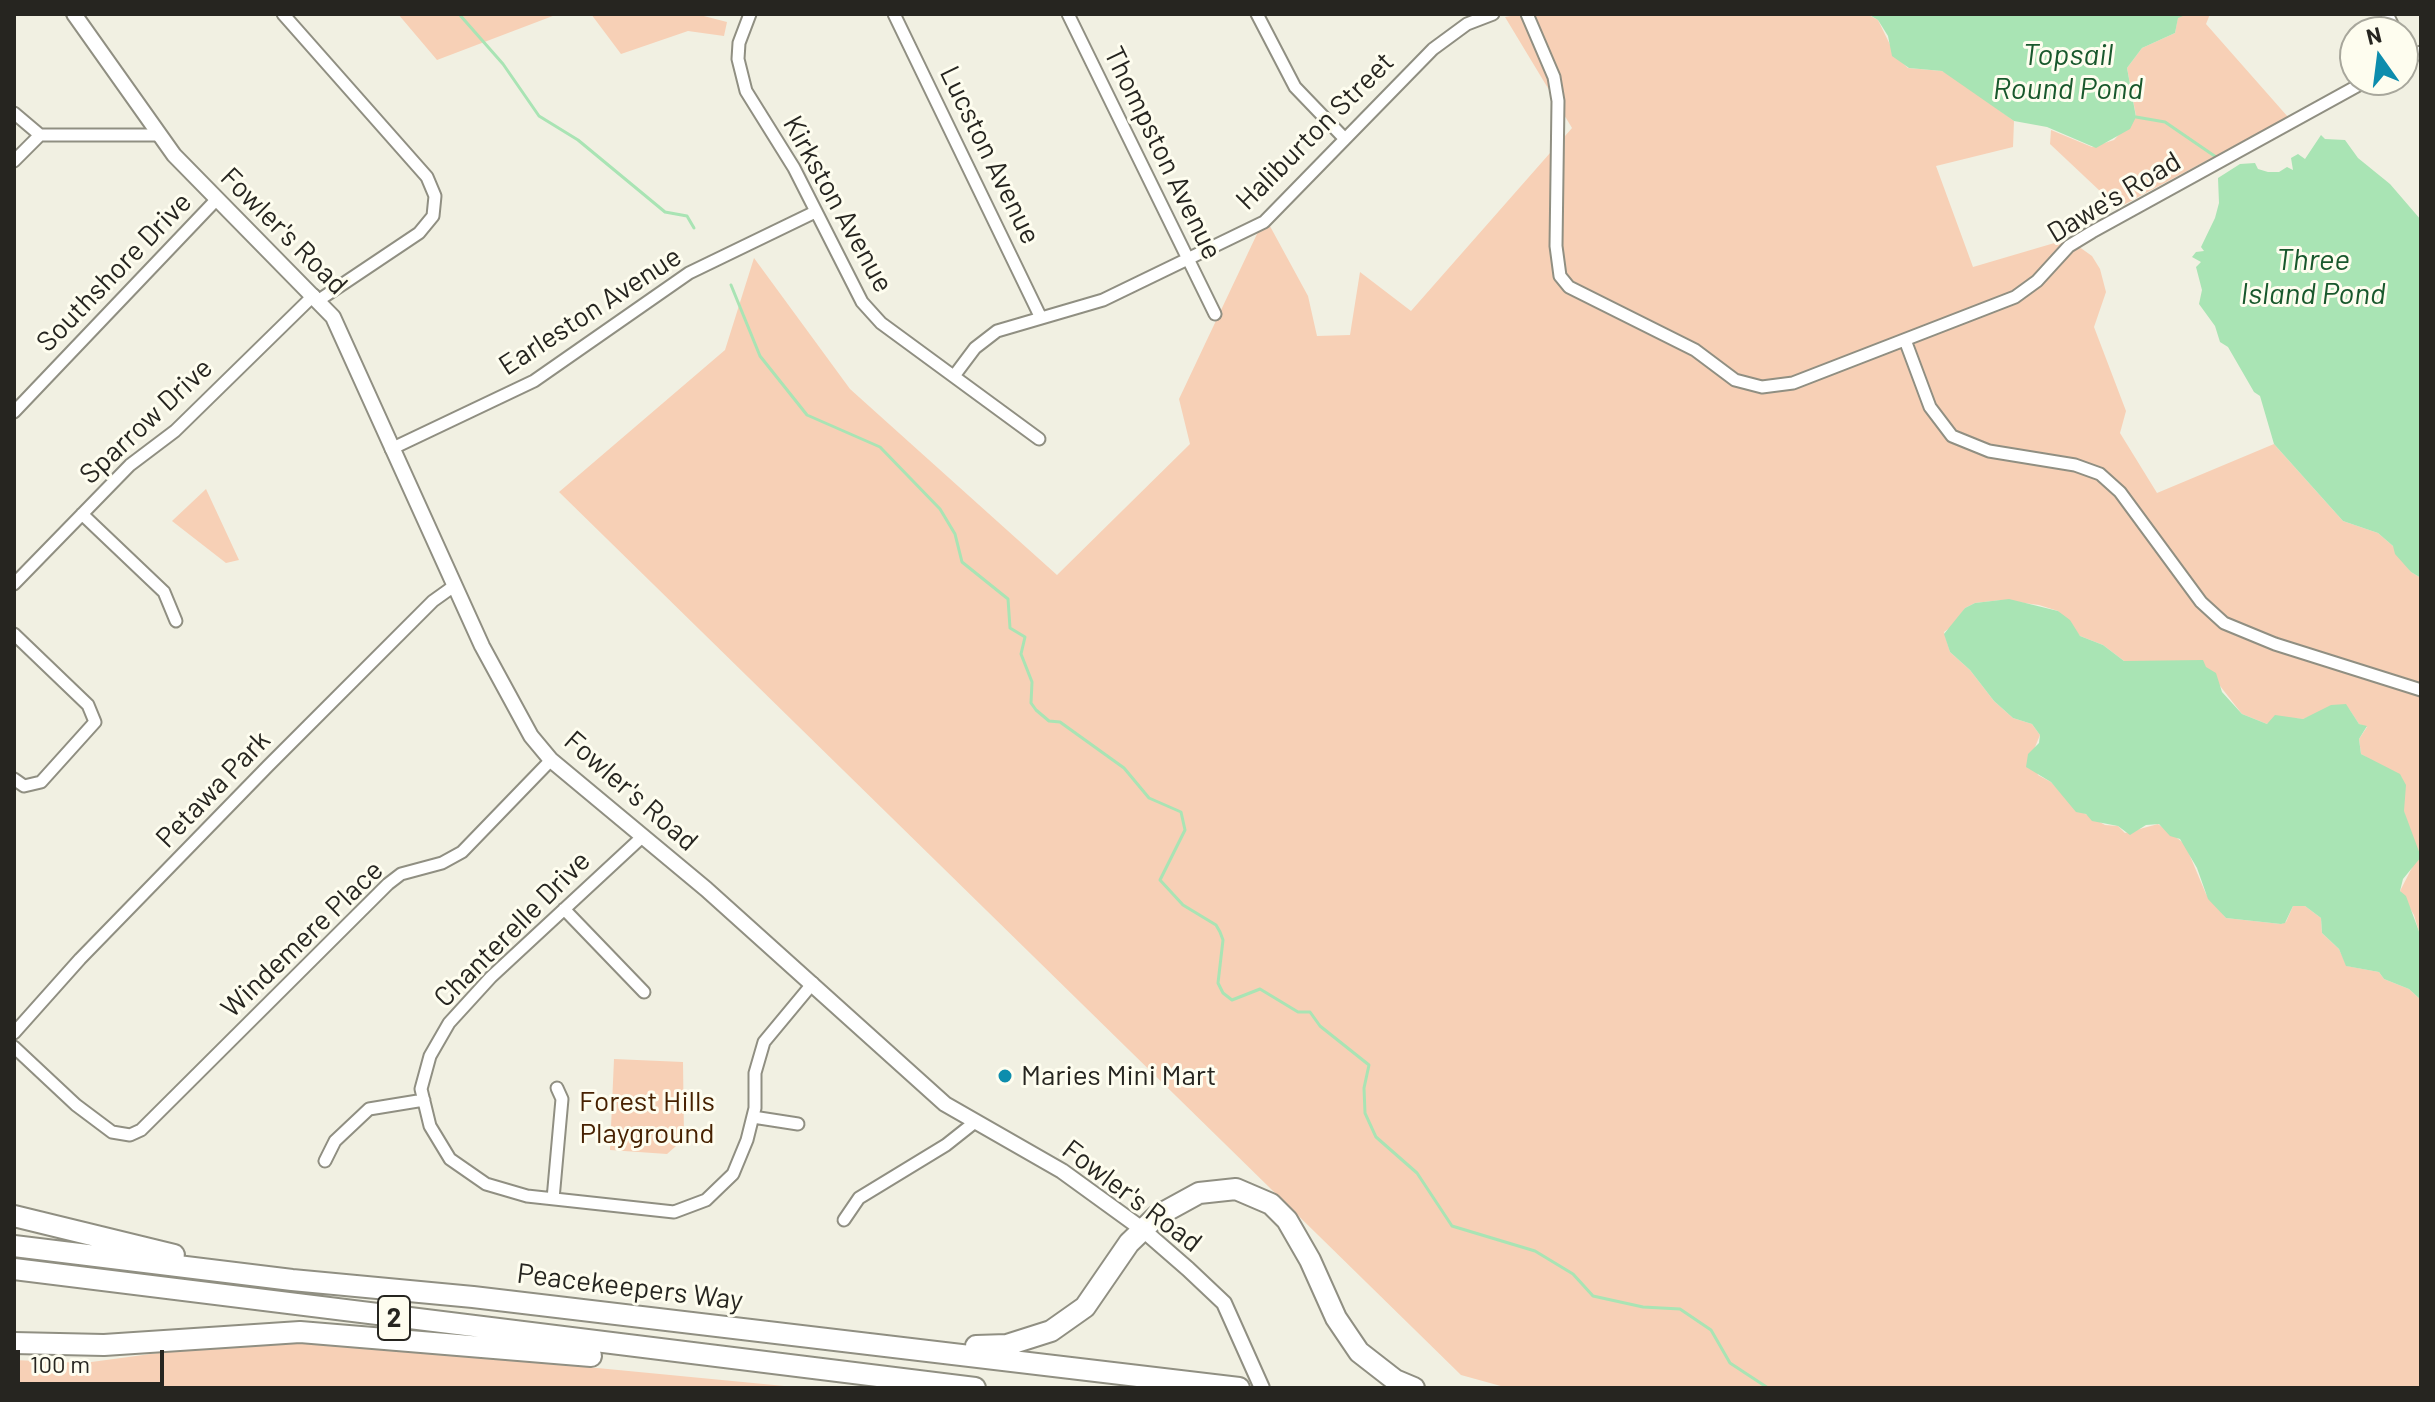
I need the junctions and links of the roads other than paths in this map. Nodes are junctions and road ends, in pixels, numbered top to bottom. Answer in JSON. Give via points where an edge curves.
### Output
{"nodes":[{"id":1,"x":74,"y":14,"type":"edge"},
{"id":2,"x":283,"y":14,"type":"edge"},
{"id":3,"x":750,"y":14,"type":"edge"},
{"id":4,"x":894,"y":14,"type":"edge"},
{"id":5,"x":1068,"y":14,"type":"edge"},
{"id":6,"x":1257,"y":14,"type":"edge"},
{"id":7,"x":1493,"y":14,"type":"edge"},
{"id":8,"x":1527,"y":14,"type":"edge"},
{"id":9,"x":2339,"y":96,"type":"edge"},
{"id":10,"x":14,"y":113,"type":"edge"},
{"id":11,"x":40,"y":135,"type":"junction"},
{"id":12,"x":158,"y":135,"type":"junction"},
{"id":13,"x":1344,"y":138,"type":"junction"},
{"id":14,"x":14,"y":161,"type":"edge"},
{"id":15,"x":216,"y":200,"type":"junction"},
{"id":16,"x":815,"y":212,"type":"junction"},
{"id":17,"x":1188,"y":260,"type":"junction"},
{"id":18,"x":316,"y":297,"type":"junction"},
{"id":19,"x":1215,"y":314,"type":"dead end"},
{"id":20,"x":1041,"y":318,"type":"junction"},
{"id":21,"x":1905,"y":340,"type":"junction"},
{"id":22,"x":954,"y":376,"type":"junction"},
{"id":23,"x":14,"y":412,"type":"edge"},
{"id":24,"x":1039,"y":439,"type":"dead end"},
{"id":25,"x":391,"y":449,"type":"junction"},
{"id":26,"x":82,"y":514,"type":"junction"},
{"id":27,"x":14,"y":584,"type":"edge"},
{"id":28,"x":454,"y":586,"type":"junction"},
{"id":29,"x":176,"y":621,"type":"dead end"},
{"id":30,"x":14,"y":634,"type":"edge"},
{"id":31,"x":2421,"y":690,"type":"edge"},
{"id":32,"x":551,"y":760,"type":"junction"},
{"id":33,"x":14,"y":779,"type":"edge"},
{"id":34,"x":641,"y":838,"type":"junction"},
{"id":35,"x":564,"y":909,"type":"junction"},
{"id":36,"x":813,"y":983,"type":"junction"},
{"id":37,"x":644,"y":992,"type":"dead end"},
{"id":38,"x":14,"y":1033,"type":"edge"},
{"id":39,"x":14,"y":1047,"type":"edge"},
{"id":40,"x":557,"y":1088,"type":"dead end"},
{"id":41,"x":424,"y":1100,"type":"junction"},
{"id":42,"x":753,"y":1117,"type":"junction"},
{"id":43,"x":975,"y":1122,"type":"junction"},
{"id":44,"x":798,"y":1124,"type":"dead end"},
{"id":45,"x":325,"y":1161,"type":"dead end"},
{"id":46,"x":553,"y":1199,"type":"junction"},
{"id":47,"x":14,"y":1216,"type":"edge"},
{"id":48,"x":844,"y":1220,"type":"dead end"},
{"id":49,"x":1142,"y":1229,"type":"junction"},
{"id":50,"x":14,"y":1246,"type":"edge"},
{"id":51,"x":14,"y":1269,"type":"edge"},
{"id":52,"x":292,"y":1280,"type":"junction"},
{"id":53,"x":777,"y":1332,"type":"junction"},
{"id":54,"x":14,"y":1343,"type":"edge"},
{"id":55,"x":775,"y":1366,"type":"junction"},
{"id":56,"x":975,"y":1388,"type":"edge"},
{"id":57,"x":1239,"y":1388,"type":"edge"},
{"id":58,"x":1262,"y":1388,"type":"edge"},
{"id":59,"x":1414,"y":1388,"type":"edge"}],
"edges":[{"from":1,"to":12,"type":"street","name":"Fowler's Road"},
{"from":2,"to":18,"type":"street","name":"Sparrow Drive","via":[[420,169],[435,196],[433,216],[419,233]]},
{"from":3,"to":16,"type":"street","name":"Kirkston Avenue","via":[[739,43],[740,75]]},
{"from":4,"to":20,"type":"street","name":"Lucston Avenue"},
{"from":5,"to":17,"type":"street","name":"Thompston Avenue"},
{"from":6,"to":13,"type":"street","via":[[1295,87]]},
{"from":7,"to":13,"type":"street","name":"Haliburton Street","via":[[1467,24],[1433,49]]},
{"from":8,"to":21,"type":"street","name":"Dawe's Road","via":[[1554,77],[1558,101],[1556,246],[1560,276],[1569,287],[1695,350],[1748,384],[1793,383]]},
{"from":9,"to":21,"type":"street","name":"Dawe's Road","via":[[2069,246],[2028,291]]},
{"from":10,"to":11,"type":"street"},
{"from":11,"to":12,"type":"street"},
{"from":11,"to":14,"type":"street"},
{"from":12,"to":15,"type":"street","name":"Fowler's Road"},
{"from":13,"to":17,"type":"street","name":"Haliburton Street","via":[[1264,222]]},
{"from":15,"to":18,"type":"street","name":"Fowler's Road"},
{"from":15,"to":23,"type":"street","name":"Southshore Drive"},
{"from":16,"to":22,"type":"street","name":"Kirkston Avenue","via":[[862,302],[881,323]]},
{"from":16,"to":25,"type":"street","name":"Earleston Avenue","via":[[669,285],[534,381]]},
{"from":17,"to":19,"type":"street","name":"Thompston Avenue"},
{"from":17,"to":20,"type":"street","name":"Haliburton Street","via":[[1103,300]]},
{"from":18,"to":25,"type":"street","name":"Fowler's Road","via":[[337,324]]},
{"from":18,"to":26,"type":"street","name":"Sparrow Drive"},
{"from":20,"to":22,"type":"street","name":"Haliburton Street","via":[[988,335]]},
{"from":21,"to":31,"type":"street","via":[[1930,407],[1952,436],[1989,451],[2100,474],[2120,492],[2201,602],[2224,623]]},
{"from":22,"to":24,"type":"street","name":"Kirkston Avenue"},
{"from":25,"to":28,"type":"street","name":"Fowler's Road"},
{"from":26,"to":27,"type":"street","name":"Sparrow Drive"},
{"from":26,"to":29,"type":"street","via":[[164,592]]},
{"from":28,"to":32,"type":"street","name":"Fowler's Road","via":[[505,691]]},
{"from":28,"to":38,"type":"street","name":"Petawa Park","via":[[268,766]]},
{"from":30,"to":33,"type":"street","via":[[95,717],[91,730],[41,782],[24,786]]},
{"from":32,"to":34,"type":"street","name":"Fowler's Road"},
{"from":32,"to":39,"type":"street","name":"Windemere Place","via":[[462,852],[401,874],[388,884],[141,1130],[130,1135],[112,1132]]},
{"from":34,"to":35,"type":"street","name":"Chanterelle Drive"},
{"from":34,"to":36,"type":"street","name":"Fowler's Road"},
{"from":35,"to":37,"type":"street"},
{"from":35,"to":41,"type":"street","name":"Chanterelle Drive","via":[[449,1023],[430,1056],[421,1089]]},
{"from":36,"to":42,"type":"street","name":"Chanterelle Drive","via":[[764,1042],[755,1073]]},
{"from":36,"to":43,"type":"street","name":"Fowler's Road","via":[[945,1104]]},
{"from":40,"to":46,"type":"street","via":[[562,1099]]},
{"from":41,"to":45,"type":"street","via":[[369,1109],[335,1141]]},
{"from":41,"to":46,"type":"street","name":"Chanterelle Drive","via":[[430,1126],[450,1159],[486,1184]]},
{"from":42,"to":44,"type":"street"},
{"from":42,"to":46,"type":"street","name":"Chanterelle Drive","via":[[733,1174],[706,1200],[674,1212]]},
{"from":43,"to":48,"type":"street","via":[[859,1198]]},
{"from":43,"to":49,"type":"street","name":"Fowler's Road","via":[[1062,1171]]},
{"from":47,"to":52,"type":"highway"},
{"from":49,"to":53,"type":"highway","via":[[1085,1307],[1031,1339],[985,1346]]},
{"from":49,"to":58,"type":"street","name":"Fowler's Road","via":[[1224,1303]]},
{"from":49,"to":59,"type":"highway","via":[[1179,1203],[1219,1188],[1254,1194],[1271,1204],[1299,1239],[1347,1336],[1375,1366]]},
{"from":50,"to":52,"type":"highway","name":"Peacekeepers Way","number":"2"},
{"from":51,"to":55,"type":"highway","number":"2"},
{"from":52,"to":53,"type":"highway","name":"Peacekeepers Way","number":"2"},
{"from":53,"to":57,"type":"highway","name":"Peacekeepers Way","number":"2"},
{"from":54,"to":55,"type":"highway","via":[[104,1345],[300,1332]]},
{"from":55,"to":56,"type":"highway","number":"2"}]}
